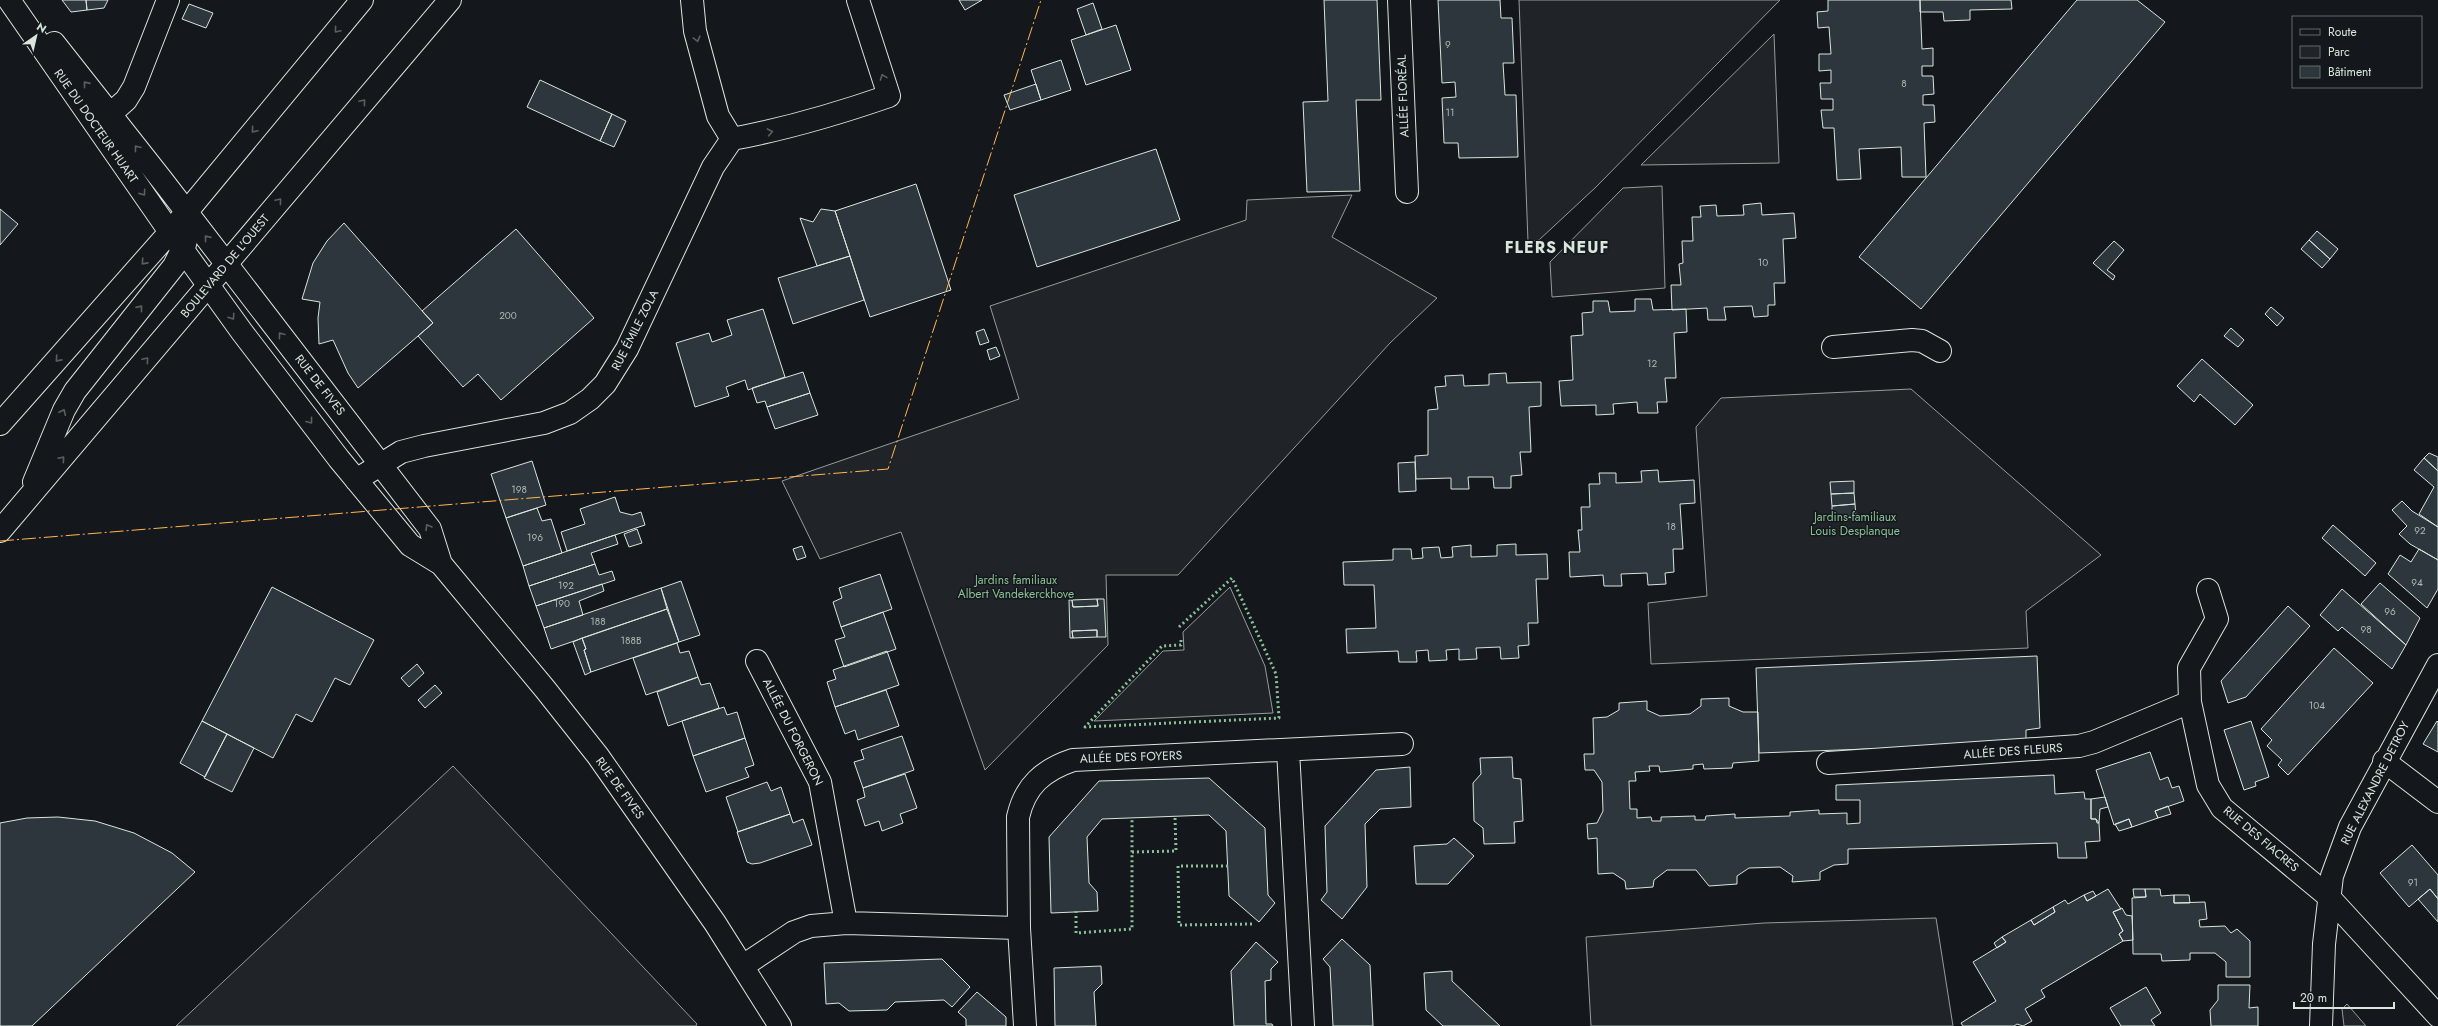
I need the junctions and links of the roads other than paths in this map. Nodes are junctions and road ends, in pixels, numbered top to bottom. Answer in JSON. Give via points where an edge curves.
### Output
{"nodes":[{"id":1,"x":9,"y":0,"type":"edge"},
{"id":2,"x":16,"y":0,"type":"edge"},
{"id":3,"x":168,"y":0,"type":"edge"},
{"id":4,"x":362,"y":0,"type":"edge"},
{"id":5,"x":450,"y":0,"type":"edge"},
{"id":6,"x":692,"y":0,"type":"edge"},
{"id":7,"x":858,"y":0,"type":"edge"},
{"id":8,"x":1399,"y":0,"type":"edge"},
{"id":9,"x":104,"y":121,"type":"junction"},
{"id":10,"x":732,"y":139,"type":"junction"},
{"id":11,"x":1407,"y":192,"type":"dead end"},
{"id":12,"x":186,"y":213,"type":"junction"},
{"id":13,"x":170,"y":232,"type":"junction"},
{"id":14,"x":183,"y":250,"type":"junction"},
{"id":15,"x":227,"y":264,"type":"junction"},
{"id":16,"x":210,"y":285,"type":"junction"},
{"id":17,"x":1833,"y":347,"type":"dead end"},
{"id":18,"x":1940,"y":351,"type":"dead end"},
{"id":19,"x":0,"y":424,"type":"edge"},
{"id":20,"x":381,"y":464,"type":"junction"},
{"id":21,"x":356,"y":480,"type":"junction"},
{"id":22,"x":26,"y":500,"type":"junction"},
{"id":23,"x":0,"y":531,"type":"edge"},
{"id":24,"x":441,"y":564,"type":"junction"},
{"id":25,"x":2208,"y":590,"type":"dead end"},
{"id":26,"x":757,"y":660,"type":"dead end"},
{"id":27,"x":2438,"y":665,"type":"edge"},
{"id":28,"x":2190,"y":702,"type":"junction"},
{"id":29,"x":1402,"y":744,"type":"dead end"},
{"id":30,"x":1288,"y":750,"type":"junction"},
{"id":31,"x":2384,"y":760,"type":"junction"},
{"id":32,"x":1828,"y":763,"type":"dead end"},
{"id":33,"x":2438,"y":802,"type":"edge"},
{"id":34,"x":2328,"y":896,"type":"junction"},
{"id":35,"x":846,"y":923,"type":"junction"},
{"id":36,"x":1019,"y":928,"type":"junction"},
{"id":37,"x":743,"y":966,"type":"junction"},
{"id":38,"x":2438,"y":1016,"type":"edge"},
{"id":39,"x":780,"y":1026,"type":"edge"},
{"id":40,"x":1025,"y":1026,"type":"edge"},
{"id":41,"x":1303,"y":1026,"type":"edge"},
{"id":42,"x":2321,"y":1026,"type":"edge"}],
"edges":[{"from":1,"to":9,"type":"street","name":"RUE DU DOCTEUR HUART"},
{"from":9,"to":2,"type":"street","name":"RUE DU DOCTEUR HUART","one_way":true},
{"from":3,"to":9,"type":"street","via":[[134,87]]},
{"from":4,"to":12,"type":"street","one_way":true},
{"from":15,"to":5,"type":"street","name":"BOULEVARD DE L'OUEST","one_way":true},
{"from":6,"to":10,"type":"street","one_way":true,"via":[[695,31],[718,116]]},
{"from":10,"to":7,"type":"street","one_way":true,"via":[[778,131],[889,96]]},
{"from":8,"to":11,"type":"street","name":"ALLÉE FLORÉAL"},
{"from":12,"to":9,"type":"street","name":"RUE DU DOCTEUR HUART","one_way":true},
{"from":9,"to":13,"type":"street","name":"RUE DU DOCTEUR HUART","one_way":true},
{"from":10,"to":20,"type":"street","name":"RUE ÉMILE ZOLA","via":[[713,167],[627,349],[605,384],[590,399],[570,413],[544,423],[410,449]]},
{"from":12,"to":13,"type":"street"},
{"from":12,"to":14,"type":"street","via":[[188,232]]},
{"from":15,"to":12,"type":"street","name":"RUE DE FIVES","one_way":true},
{"from":13,"to":14,"type":"street","name":"RUE DE FIVES"},
{"from":13,"to":19,"type":"street","one_way":true},
{"from":14,"to":16,"type":"street","name":"RUE DE FIVES"},
{"from":22,"to":14,"type":"street","one_way":true,"via":[[64,410],[75,391],[166,277]]},
{"from":15,"to":16,"type":"street","name":"BOULEVARD DE L'OUEST"},
{"from":20,"to":15,"type":"street","name":"RUE DE FIVES","one_way":true},
{"from":16,"to":21,"type":"street","name":"RUE DE FIVES","one_way":true,"via":[[242,332]]},
{"from":22,"to":16,"type":"street","name":"BOULEVARD DE L'OUEST","one_way":true},
{"from":17,"to":18,"type":"street","via":[[1912,340]]},
{"from":20,"to":21,"type":"street","name":"RUE ÉMILE ZOLA"},
{"from":24,"to":20,"type":"street","name":"RUE DE FIVES","one_way":true,"via":[[430,529]]},
{"from":21,"to":24,"type":"street","name":"RUE DE FIVES","via":[[410,545]]},
{"from":22,"to":23,"type":"street","name":"BOULEVARD DE L'OUEST"},
{"from":24,"to":37,"type":"street","name":"RUE DE FIVES","via":[[598,756]]},
{"from":25,"to":28,"type":"street","name":"RUE DES FIACRES","via":[[2217,619],[2189,668]]},
{"from":26,"to":35,"type":"street","name":"ALLÉE DU FORGERON","via":[[820,782],[825,798]]},
{"from":27,"to":31,"type":"street","name":"RUE ALEXANDRE DETROY"},
{"from":28,"to":32,"type":"street","name":"ALLÉE DES FLEURS","via":[[2079,746]]},
{"from":28,"to":34,"type":"street","name":"RUE DES FIACRES","via":[[2208,785],[2222,808]]},
{"from":29,"to":30,"type":"street","name":"ALLÉE DES FOYERS"},
{"from":30,"to":36,"type":"street","name":"ALLÉE DES FOYERS","via":[[1072,760],[1056,765],[1042,774],[1021,803],[1018,817]]},
{"from":30,"to":41,"type":"street"},
{"from":31,"to":33,"type":"street"},
{"from":31,"to":34,"type":"street","name":"RUE ALEXANDRE DETROY","via":[[2350,828],[2332,876]]},
{"from":34,"to":38,"type":"street","name":"RUE DES FIACRES"},
{"from":34,"to":42,"type":"street","name":"RUE ALEXANDRE DETROY"},
{"from":35,"to":36,"type":"street"},
{"from":35,"to":37,"type":"street","via":[[811,926],[794,932]]},
{"from":36,"to":40,"type":"street","name":"ALLÉE DES FOYERS"},
{"from":37,"to":39,"type":"street","name":"RUE DE FIVES"}]}
